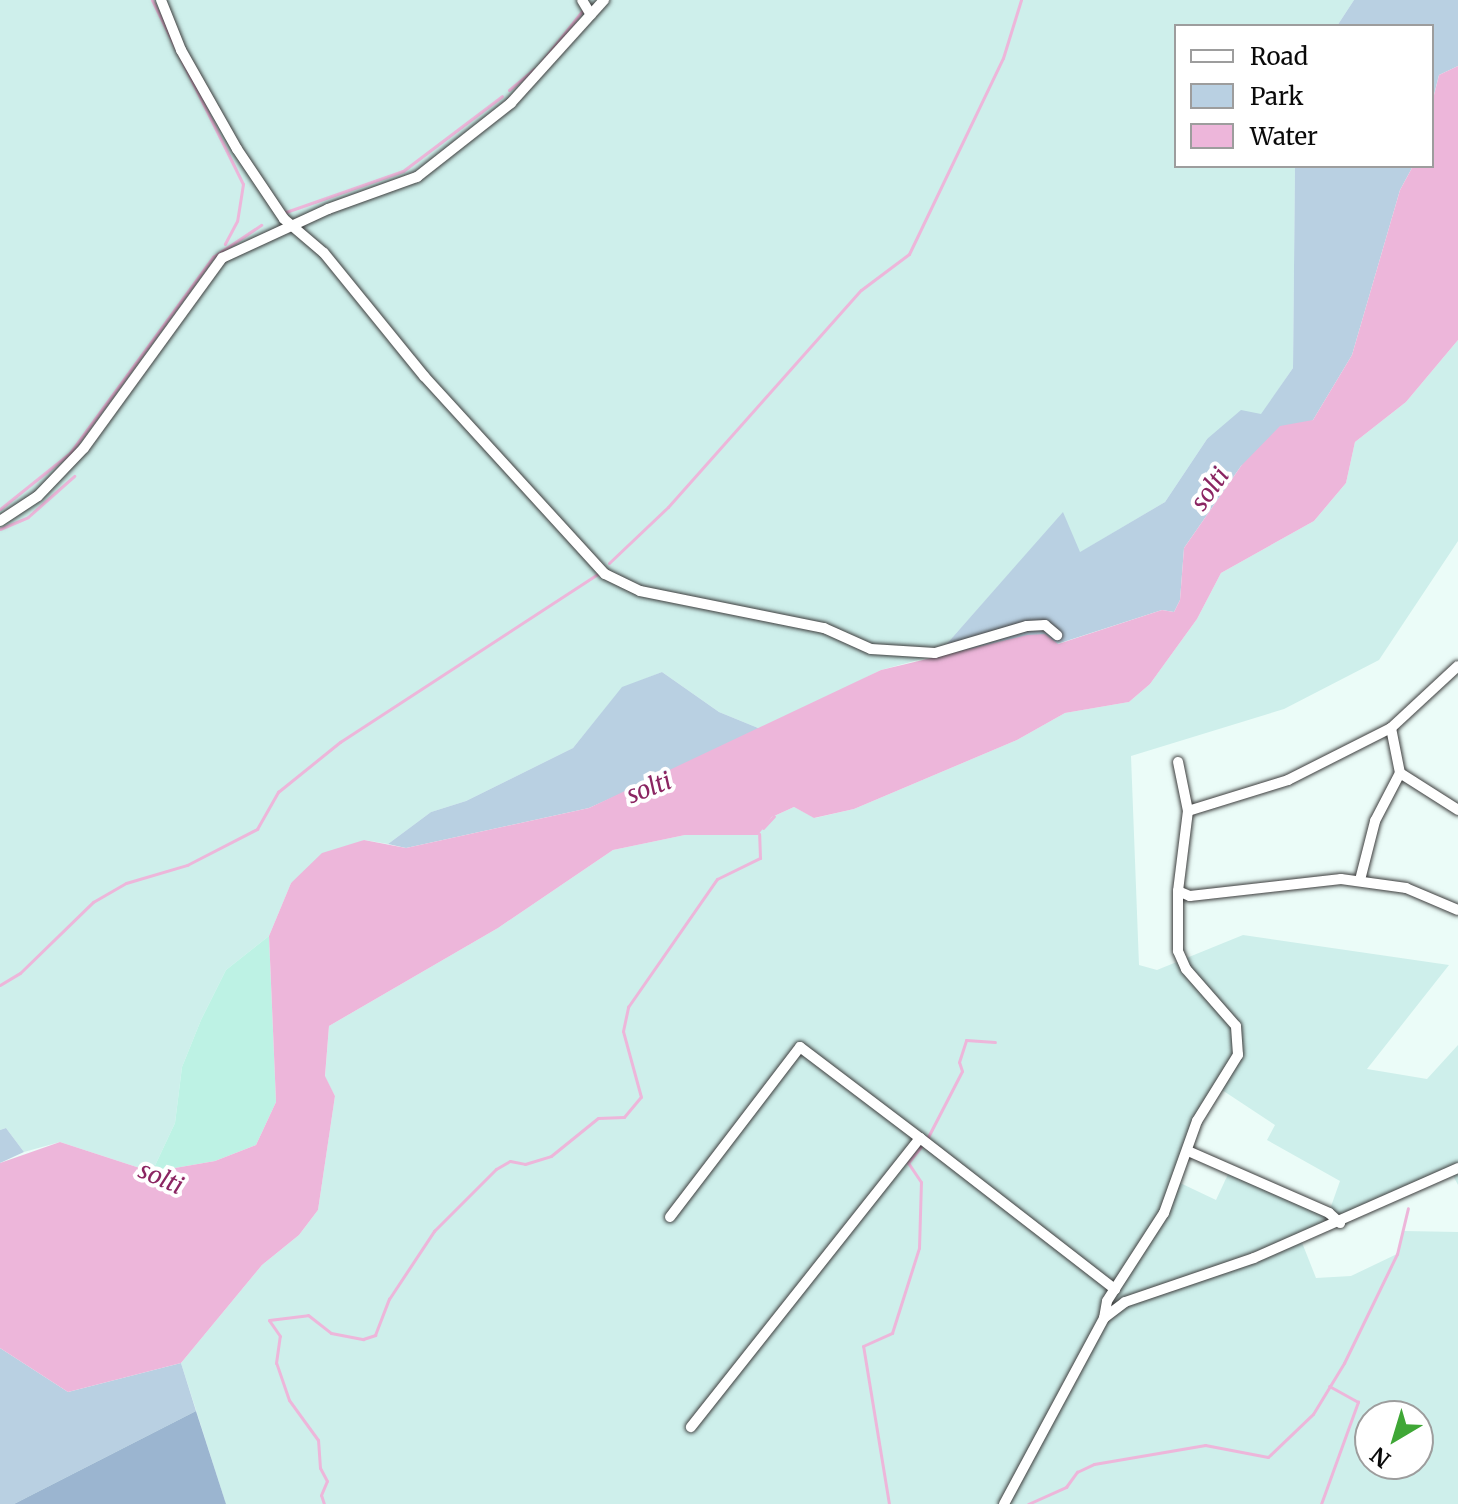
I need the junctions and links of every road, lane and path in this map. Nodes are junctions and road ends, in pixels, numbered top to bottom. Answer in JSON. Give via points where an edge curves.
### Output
{"nodes":[{"id":1,"x":161,"y":0,"type":"edge"},
{"id":2,"x":582,"y":0,"type":"edge"},
{"id":3,"x":604,"y":0,"type":"edge"},
{"id":4,"x":591,"y":15,"type":"junction"},
{"id":5,"x":290,"y":225,"type":"junction"},
{"id":6,"x":0,"y":521,"type":"edge"},
{"id":7,"x":1057,"y":635,"type":"dead end"},
{"id":8,"x":1458,"y":666,"type":"edge"},
{"id":9,"x":1391,"y":728,"type":"junction"},
{"id":10,"x":1178,"y":762,"type":"dead end"},
{"id":11,"x":1400,"y":773,"type":"junction"},
{"id":12,"x":1458,"y":810,"type":"edge"},
{"id":13,"x":1188,"y":811,"type":"junction"},
{"id":14,"x":1360,"y":880,"type":"junction"},
{"id":15,"x":1178,"y":891,"type":"junction"},
{"id":16,"x":1458,"y":910,"type":"edge"},
{"id":17,"x":920,"y":1138,"type":"junction"},
{"id":18,"x":1188,"y":1151,"type":"junction"},
{"id":19,"x":1458,"y":1168,"type":"edge"},
{"id":20,"x":670,"y":1217,"type":"dead end"},
{"id":21,"x":1340,"y":1223,"type":"junction"},
{"id":22,"x":1115,"y":1289,"type":"junction"},
{"id":23,"x":1104,"y":1318,"type":"junction"},
{"id":24,"x":691,"y":1427,"type":"dead end"},
{"id":25,"x":1004,"y":1504,"type":"edge"}],
"edges":[{"from":1,"to":5,"type":"street","via":[[181,50],[237,149]]},
{"from":2,"to":4,"type":"street"},
{"from":3,"to":4,"type":"street"},
{"from":4,"to":5,"type":"street","via":[[511,103],[417,177]]},
{"from":5,"to":6,"type":"street","via":[[222,258],[208,272],[84,448],[38,496]]},
{"from":5,"to":7,"type":"street","via":[[324,253],[424,376],[605,574],[621,585],[824,628],[871,649],[935,653],[1027,626],[1045,625]]},
{"from":8,"to":9,"type":"street","via":[[1418,709]]},
{"from":9,"to":11,"type":"street"},
{"from":9,"to":13,"type":"street","via":[[1288,780]]},
{"from":10,"to":13,"type":"street"},
{"from":11,"to":12,"type":"street"},
{"from":11,"to":14,"type":"street","via":[[1375,821]]},
{"from":13,"to":15,"type":"street"},
{"from":14,"to":15,"type":"street","via":[[1190,896]]},
{"from":14,"to":16,"type":"street","via":[[1406,888]]},
{"from":15,"to":18,"type":"street","via":[[1181,960],[1240,1035],[1235,1064],[1197,1121]]},
{"from":17,"to":20,"type":"street","via":[[800,1047]]},
{"from":17,"to":22,"type":"street"},
{"from":17,"to":24,"type":"street"},
{"from":18,"to":21,"type":"street","via":[[1329,1213]]},
{"from":18,"to":22,"type":"street","via":[[1164,1213]]},
{"from":19,"to":21,"type":"street"},
{"from":21,"to":23,"type":"street","via":[[1125,1302]]},
{"from":22,"to":23,"type":"street"},
{"from":23,"to":25,"type":"street"}]}
